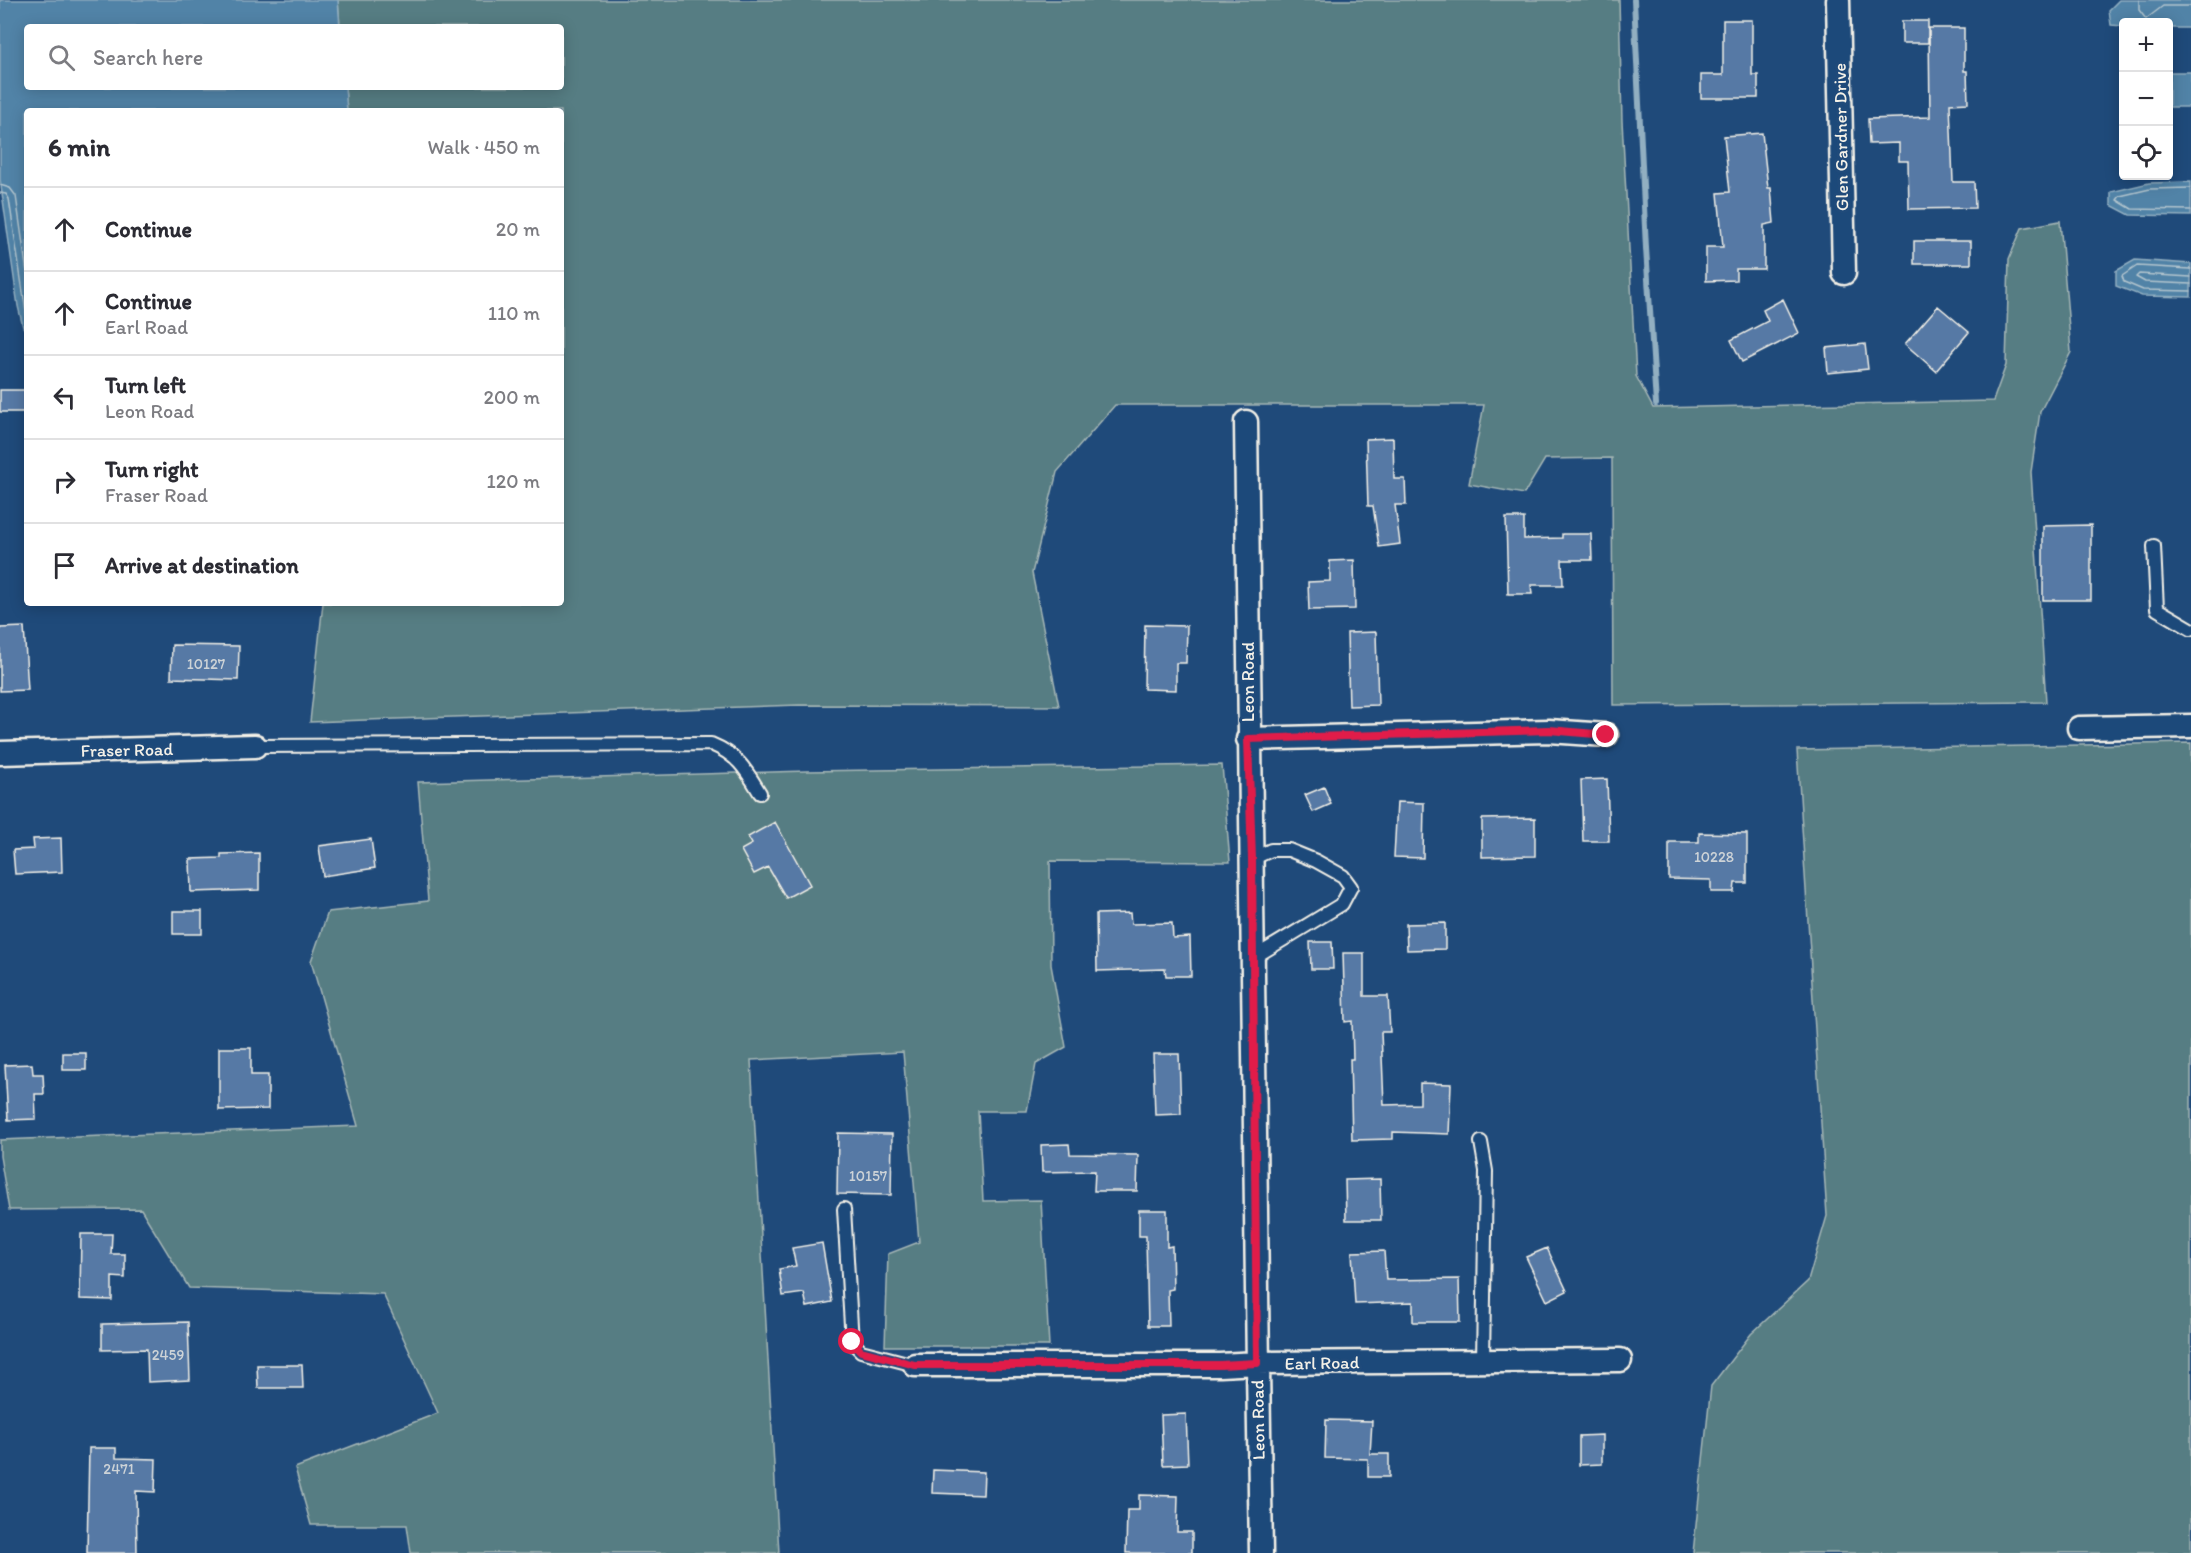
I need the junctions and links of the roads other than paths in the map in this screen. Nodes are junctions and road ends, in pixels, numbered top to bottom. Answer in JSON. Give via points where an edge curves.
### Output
{"nodes":[{"id":1,"x":1838,"y":0,"type":"edge"},
{"id":2,"x":1844,"y":273,"type":"dead end"},
{"id":3,"x":1246,"y":422,"type":"dead end"},
{"id":4,"x":2154,"y":546,"type":"dead end"},
{"id":5,"x":2191,"y":629,"type":"edge"},
{"id":6,"x":2191,"y":726,"type":"edge"},
{"id":7,"x":2079,"y":728,"type":"dead end"},
{"id":8,"x":1606,"y":735,"type":"dead end"},
{"id":9,"x":1248,"y":739,"type":"junction"},
{"id":10,"x":255,"y":746,"type":"joint"},
{"id":11,"x":0,"y":753,"type":"edge"},
{"id":12,"x":760,"y":793,"type":"dead end"},
{"id":13,"x":1252,"y":859,"type":"junction"},
{"id":14,"x":1253,"y":958,"type":"junction"},
{"id":15,"x":1481,"y":1142,"type":"dead end"},
{"id":16,"x":844,"y":1209,"type":"dead end"},
{"id":17,"x":1620,"y":1360,"type":"dead end"},
{"id":18,"x":1483,"y":1361,"type":"junction"},
{"id":19,"x":1257,"y":1363,"type":"junction"},
{"id":20,"x":915,"y":1365,"type":"joint"},
{"id":21,"x":1261,"y":1553,"type":"edge"}],
"edges":[{"from":1,"to":2,"type":"street","name":"Glen Gardner Drive"},
{"from":3,"to":9,"type":"street","name":"Leon Road"},
{"from":4,"to":5,"type":"lane","via":[[2157,609]]},
{"from":6,"to":7,"type":"street"},
{"from":8,"to":9,"type":"street","via":[[1549,730]]},
{"from":9,"to":13,"type":"street","name":"Leon Road"},
{"from":10,"to":11,"type":"street","name":"Fraser Road"},
{"from":10,"to":12,"type":"lane","via":[[711,744],[727,750]]},
{"from":13,"to":14,"type":"street","name":"Leon Road"},
{"from":13,"to":14,"type":"lane","via":[[1271,850],[1290,850],[1343,876],[1351,887],[1342,904]]},
{"from":14,"to":19,"type":"street","name":"Leon Road"},
{"from":15,"to":18,"type":"lane","via":[[1486,1171]]},
{"from":16,"to":20,"type":"lane","via":[[852,1342],[861,1351]]},
{"from":17,"to":18,"type":"street","name":"Earl Road"},
{"from":18,"to":19,"type":"street","name":"Earl Road"},
{"from":19,"to":20,"type":"street","name":"Earl Road"},
{"from":19,"to":21,"type":"street","name":"Leon Road"}]}
